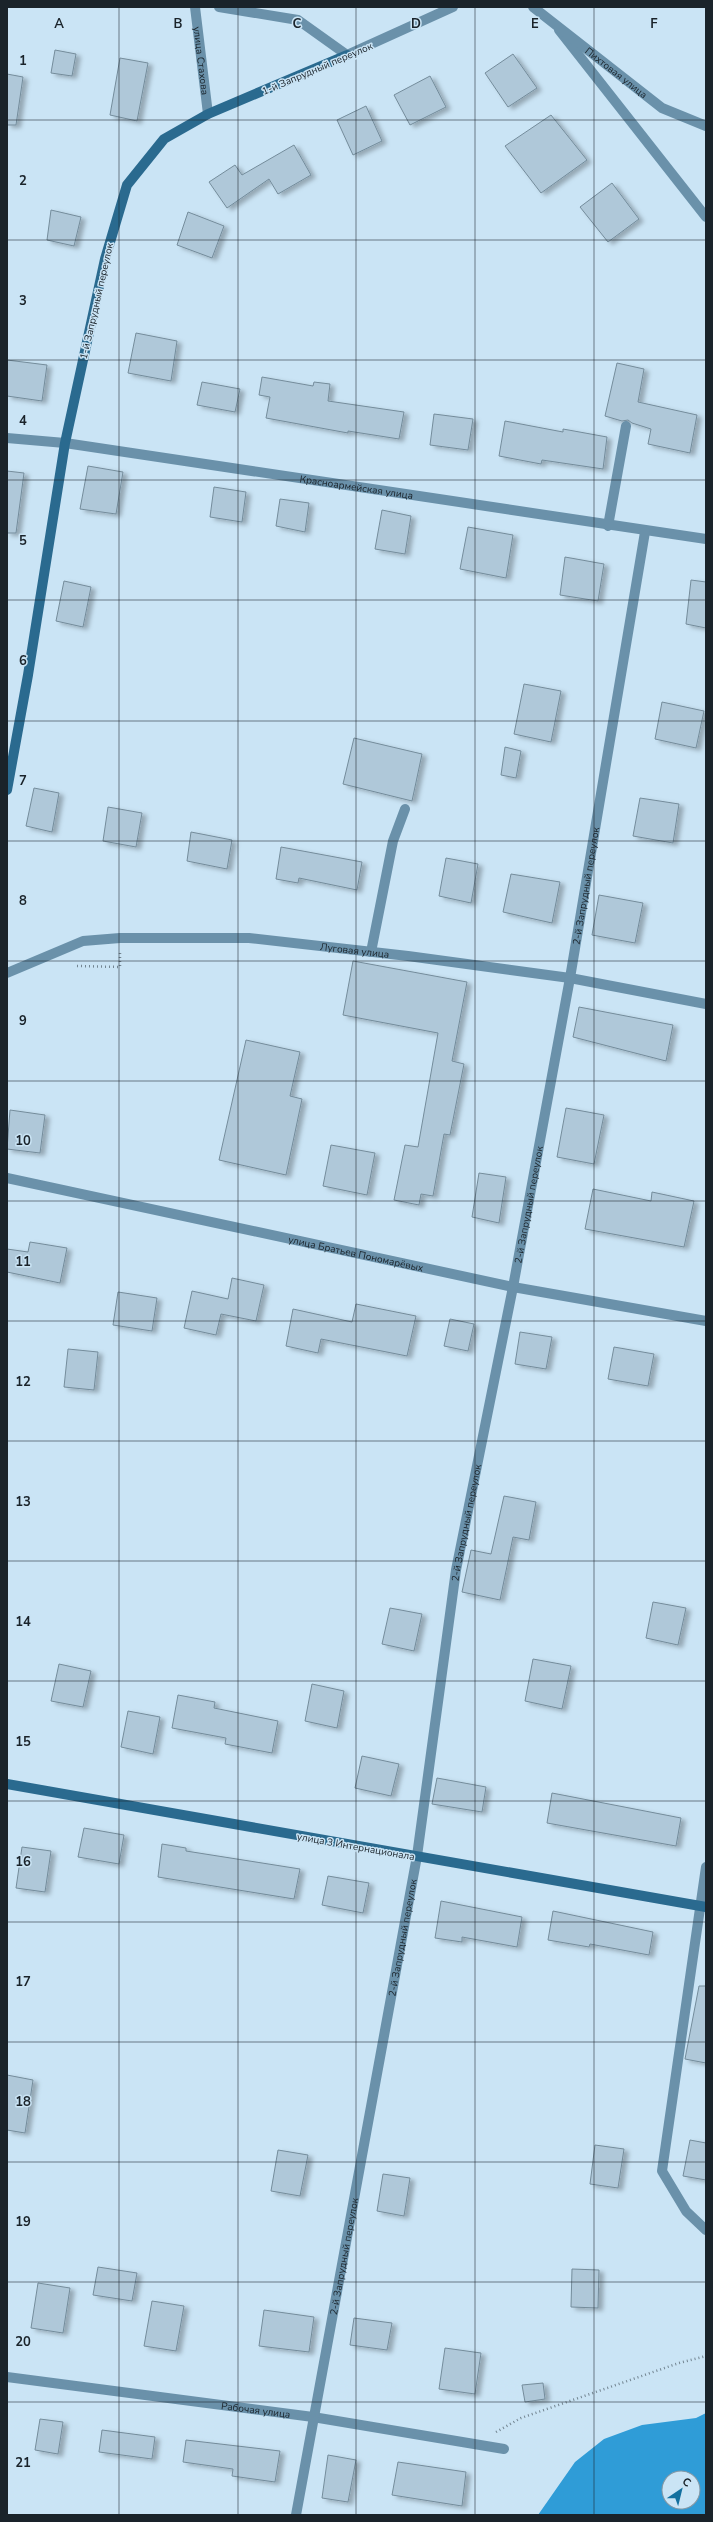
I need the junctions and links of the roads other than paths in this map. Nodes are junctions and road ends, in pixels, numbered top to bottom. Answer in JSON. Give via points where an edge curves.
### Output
{"nodes":[{"id":1,"x":195,"y":7,"type":"edge"},
{"id":2,"x":219,"y":7,"type":"edge"},
{"id":3,"x":453,"y":7,"type":"edge"},
{"id":4,"x":533,"y":7,"type":"edge"},
{"id":5,"x":553,"y":22,"type":"junction"},
{"id":6,"x":347,"y":55,"type":"junction"},
{"id":7,"x":208,"y":114,"type":"junction"},
{"id":8,"x":706,"y":126,"type":"edge"},
{"id":9,"x":706,"y":217,"type":"edge"},
{"id":10,"x":626,"y":426,"type":"dead end"},
{"id":11,"x":7,"y":438,"type":"edge"},
{"id":12,"x":65,"y":443,"type":"junction"},
{"id":13,"x":608,"y":526,"type":"junction"},
{"id":14,"x":645,"y":532,"type":"junction"},
{"id":15,"x":706,"y":539,"type":"edge"},
{"id":16,"x":7,"y":790,"type":"edge"},
{"id":17,"x":405,"y":809,"type":"dead end"},
{"id":18,"x":371,"y":952,"type":"junction"},
{"id":19,"x":7,"y":973,"type":"edge"},
{"id":20,"x":570,"y":978,"type":"junction"},
{"id":21,"x":706,"y":1004,"type":"edge"},
{"id":22,"x":7,"y":1178,"type":"edge"},
{"id":23,"x":513,"y":1287,"type":"junction"},
{"id":24,"x":706,"y":1321,"type":"edge"},
{"id":25,"x":7,"y":1784,"type":"edge"},
{"id":26,"x":416,"y":1856,"type":"junction"},
{"id":27,"x":706,"y":1867,"type":"edge"},
{"id":28,"x":703,"y":1906,"type":"edge"},
{"id":29,"x":706,"y":2230,"type":"edge"},
{"id":30,"x":7,"y":2377,"type":"edge"},
{"id":31,"x":313,"y":2417,"type":"junction"},
{"id":32,"x":504,"y":2449,"type":"dead end"},
{"id":33,"x":296,"y":2515,"type":"edge"}],
"edges":[{"from":1,"to":7,"type":"street","name":"улица Стахова"},
{"from":2,"to":6,"type":"street","via":[[298,20]]},
{"from":3,"to":6,"type":"street","name":"1-й Запрудный переулок"},
{"from":4,"to":5,"type":"street","name":"Пихтовая улица"},
{"from":5,"to":8,"type":"street","name":"Пихтовая улица","via":[[662,108]]},
{"from":5,"to":9,"type":"street"},
{"from":6,"to":7,"type":"street","name":"1-й Запрудный переулок"},
{"from":7,"to":12,"type":"street","name":"1-й Запрудный переулок","via":[[164,139],[127,185],[104,259]]},
{"from":10,"to":13,"type":"street"},
{"from":11,"to":12,"type":"street","name":"Красноармейская улица"},
{"from":12,"to":13,"type":"street","name":"Красноармейская улица"},
{"from":12,"to":16,"type":"street","name":"1-й Запрудный переулок"},
{"from":13,"to":14,"type":"street","name":"Красноармейская улица"},
{"from":14,"to":15,"type":"street","name":"Красноармейская улица"},
{"from":14,"to":20,"type":"street","name":"2-й Запрудный переулок"},
{"from":17,"to":18,"type":"street","via":[[393,842]]},
{"from":18,"to":19,"type":"street","name":"Луговая улица","via":[[249,938],[120,938],[83,941]]},
{"from":18,"to":20,"type":"street","name":"Луговая улица"},
{"from":20,"to":21,"type":"street","name":"Луговая улица"},
{"from":20,"to":23,"type":"street","name":"2-й Запрудный переулок"},
{"from":22,"to":23,"type":"street","name":"улица Братьев Пономарёвых"},
{"from":23,"to":24,"type":"street","name":"улица Братьев Пономарёвых"},
{"from":23,"to":26,"type":"street","name":"2-й Запрудный переулок","via":[[456,1570]]},
{"from":25,"to":26,"type":"street","name":"улица 3 Интернационала"},
{"from":26,"to":28,"type":"street","name":"улица 3 Интернационала"},
{"from":26,"to":31,"type":"street","name":"2-й Запрудный переулок"},
{"from":27,"to":28,"type":"street"},
{"from":28,"to":29,"type":"street","via":[[662,2171],[686,2211]]},
{"from":30,"to":31,"type":"street","name":"Рабочая улица"},
{"from":31,"to":32,"type":"street","name":"Рабочая улица"},
{"from":31,"to":33,"type":"street","name":"2-й Запрудный переулок"}]}
